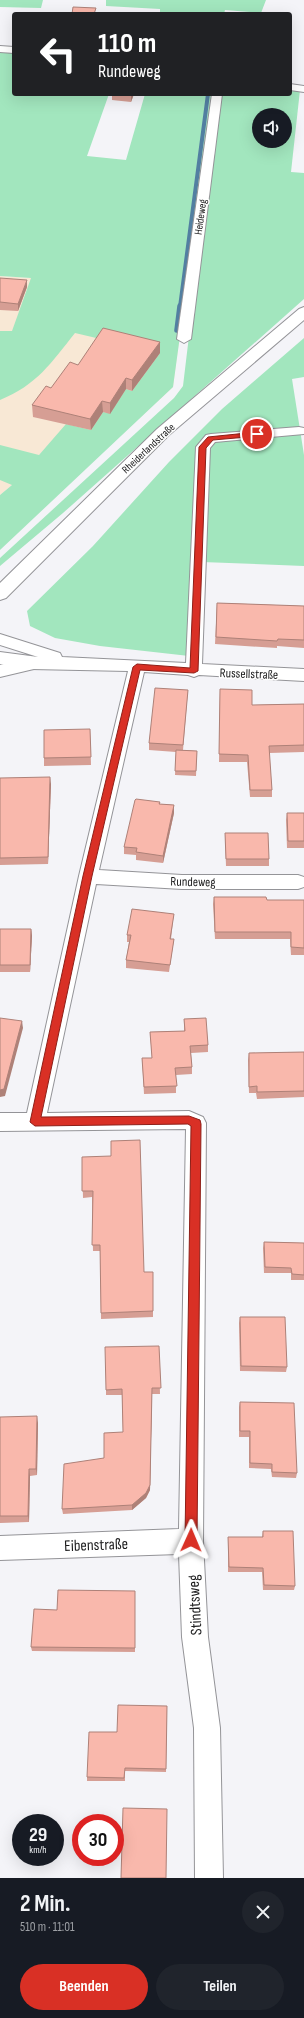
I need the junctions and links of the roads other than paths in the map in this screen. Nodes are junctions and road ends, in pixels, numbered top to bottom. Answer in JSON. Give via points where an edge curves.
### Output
{"nodes":[{"id":1,"x":0,"y":49,"type":"edge"},
{"id":2,"x":12,"y":50,"type":"edge"},
{"id":3,"x":292,"y":87,"type":"edge"},
{"id":4,"x":304,"y":89,"type":"edge"},
{"id":5,"x":216,"y":96,"type":"edge"},
{"id":6,"x":304,"y":312,"type":"edge"},
{"id":7,"x":184,"y":339,"type":"dead end"},
{"id":8,"x":299,"y":432,"type":"dead end"},
{"id":9,"x":3,"y":588,"type":"edge"},
{"id":10,"x":0,"y":639,"type":"edge"},
{"id":11,"x":0,"y":658,"type":"edge"},
{"id":12,"x":31,"y":663,"type":"junction"},
{"id":13,"x":73,"y":663,"type":"junction"},
{"id":14,"x":137,"y":667,"type":"junction"},
{"id":15,"x":0,"y":671,"type":"edge"},
{"id":16,"x":194,"y":671,"type":"junction"},
{"id":17,"x":304,"y":675,"type":"edge"},
{"id":18,"x":88,"y":876,"type":"junction"},
{"id":19,"x":298,"y":882,"type":"dead end"},
{"id":20,"x":0,"y":1122,"type":"edge"},
{"id":21,"x":35,"y":1122,"type":"junction"},
{"id":22,"x":191,"y":1540,"type":"junction"},
{"id":23,"x":0,"y":1548,"type":"edge"},
{"id":24,"x":209,"y":1878,"type":"edge"}],
"edges":[{"from":1,"to":2,"type":"street"},
{"from":3,"to":4,"type":"street"},
{"from":5,"to":7,"type":"street","name":"Heideweg"},
{"from":6,"to":9,"type":"main road","name":"Rheiderlandstraße","via":[[163,432]]},
{"from":8,"to":16,"type":"street","via":[[211,438],[203,447]]},
{"from":10,"to":13,"type":"street","name":"Russellstraße"},
{"from":11,"to":12,"type":"street","name":"Russellstraße"},
{"from":12,"to":13,"type":"street","name":"Russellstraße"},
{"from":12,"to":15,"type":"main road"},
{"from":13,"to":14,"type":"street","name":"Russellstraße"},
{"from":14,"to":16,"type":"street","name":"Russellstraße"},
{"from":14,"to":18,"type":"street"},
{"from":16,"to":17,"type":"street","name":"Russellstraße"},
{"from":18,"to":19,"type":"street","name":"Rundeweg","via":[[182,882]]},
{"from":18,"to":21,"type":"street"},
{"from":20,"to":21,"type":"street"},
{"from":21,"to":22,"type":"street","name":"Stindtsweg","via":[[189,1120],[196,1124]]},
{"from":22,"to":23,"type":"street","name":"Eibenstraße"},
{"from":22,"to":24,"type":"street","name":"Stindtsweg","via":[[195,1637],[207,1728]]}]}
